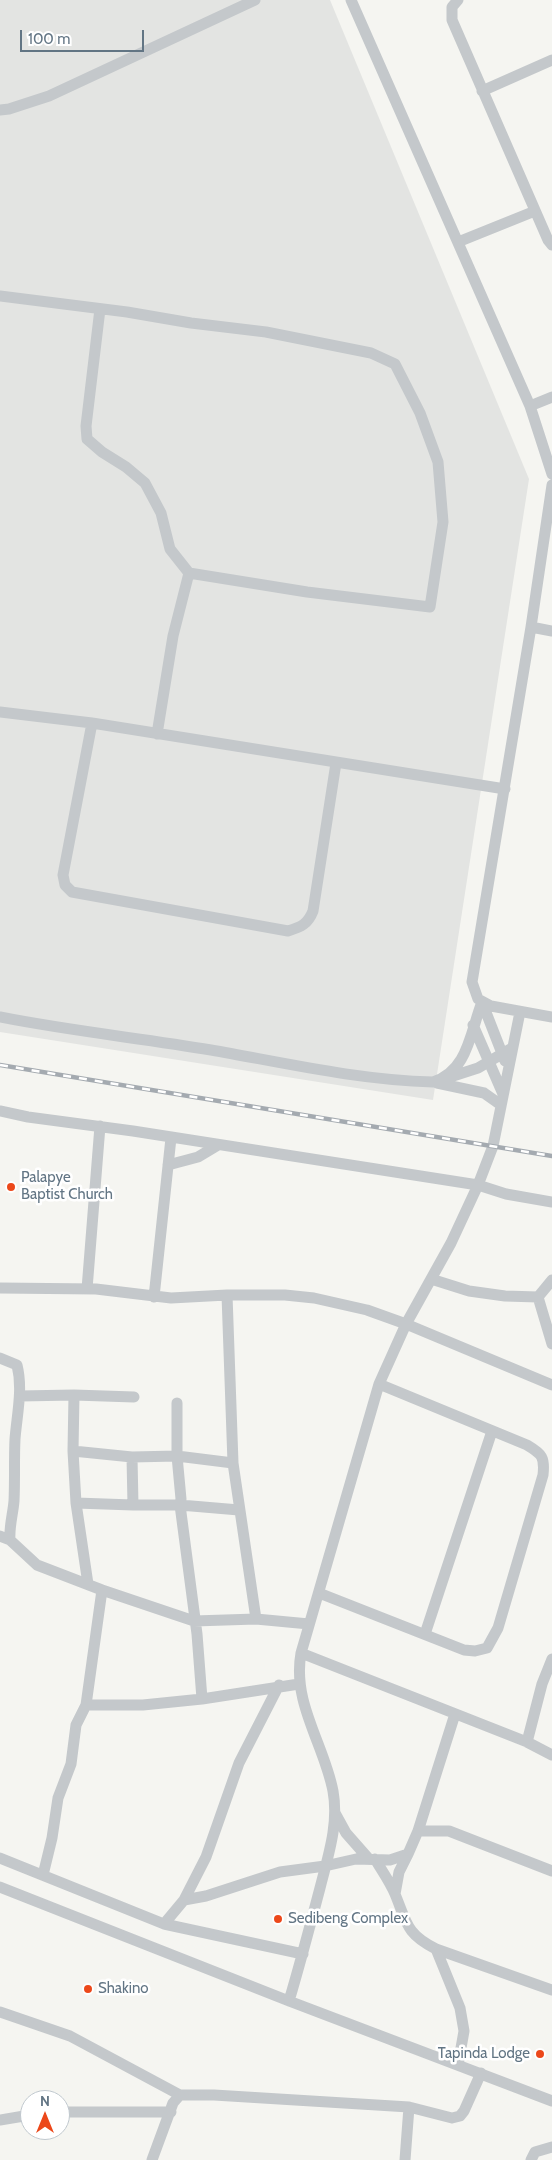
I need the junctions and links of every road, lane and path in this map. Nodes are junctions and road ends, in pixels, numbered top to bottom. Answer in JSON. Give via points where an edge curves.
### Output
{"nodes":[{"id":1,"x":255,"y":0,"type":"edge"},
{"id":2,"x":351,"y":0,"type":"edge"},
{"id":3,"x":458,"y":0,"type":"edge"},
{"id":4,"x":552,"y":60,"type":"edge"},
{"id":5,"x":482,"y":91,"type":"junction"},
{"id":6,"x":0,"y":110,"type":"edge"},
{"id":7,"x":535,"y":211,"type":"junction"},
{"id":8,"x":458,"y":242,"type":"junction"},
{"id":9,"x":552,"y":245,"type":"edge"},
{"id":10,"x":0,"y":296,"type":"edge"},
{"id":11,"x":100,"y":309,"type":"junction"},
{"id":12,"x":552,"y":397,"type":"edge"},
{"id":13,"x":530,"y":406,"type":"junction"},
{"id":14,"x":552,"y":474,"type":"edge"},
{"id":15,"x":552,"y":485,"type":"edge"},
{"id":16,"x":189,"y":573,"type":"junction"},
{"id":17,"x":531,"y":627,"type":"junction"},
{"id":18,"x":552,"y":631,"type":"edge"},
{"id":19,"x":0,"y":712,"type":"edge"},
{"id":20,"x":92,"y":723,"type":"junction"},
{"id":21,"x":157,"y":734,"type":"junction"},
{"id":22,"x":336,"y":763,"type":"junction"},
{"id":23,"x":504,"y":789,"type":"junction"},
{"id":24,"x":482,"y":1002,"type":"junction"},
{"id":25,"x":520,"y":1012,"type":"junction"},
{"id":26,"x":0,"y":1017,"type":"edge"},
{"id":27,"x":552,"y":1017,"type":"edge"},
{"id":28,"x":473,"y":1025,"type":"junction"},
{"id":29,"x":508,"y":1051,"type":"junction"},
{"id":30,"x":489,"y":1063,"type":"junction"},
{"id":31,"x":438,"y":1081,"type":"junction"},
{"id":32,"x":502,"y":1100,"type":"junction"},
{"id":33,"x":0,"y":1111,"type":"edge"},
{"id":34,"x":100,"y":1126,"type":"junction"},
{"id":35,"x":171,"y":1138,"type":"junction"},
{"id":36,"x":218,"y":1145,"type":"junction"},
{"id":37,"x":168,"y":1165,"type":"junction"},
{"id":38,"x":478,"y":1185,"type":"junction"},
{"id":39,"x":552,"y":1202,"type":"edge"},
{"id":40,"x":431,"y":1278,"type":"junction"},
{"id":41,"x":552,"y":1280,"type":"edge"},
{"id":42,"x":0,"y":1288,"type":"edge"},
{"id":43,"x":87,"y":1289,"type":"junction"},
{"id":44,"x":228,"y":1295,"type":"junction"},
{"id":45,"x":154,"y":1297,"type":"junction"},
{"id":46,"x":538,"y":1297,"type":"junction"},
{"id":47,"x":406,"y":1324,"type":"junction"},
{"id":48,"x":552,"y":1344,"type":"edge"},
{"id":49,"x":0,"y":1358,"type":"edge"},
{"id":50,"x":379,"y":1384,"type":"junction"},
{"id":51,"x":552,"y":1386,"type":"edge"},
{"id":52,"x":74,"y":1395,"type":"junction"},
{"id":53,"x":20,"y":1396,"type":"junction"},
{"id":54,"x":134,"y":1397,"type":"dead end"},
{"id":55,"x":177,"y":1402,"type":"dead end"},
{"id":56,"x":492,"y":1431,"type":"junction"},
{"id":57,"x":73,"y":1451,"type":"junction"},
{"id":58,"x":132,"y":1456,"type":"junction"},
{"id":59,"x":177,"y":1456,"type":"junction"},
{"id":60,"x":233,"y":1463,"type":"junction"},
{"id":61,"x":76,"y":1503,"type":"junction"},
{"id":62,"x":133,"y":1504,"type":"junction"},
{"id":63,"x":180,"y":1505,"type":"junction"},
{"id":64,"x":239,"y":1510,"type":"junction"},
{"id":65,"x":5,"y":1538,"type":"edge"},
{"id":66,"x":88,"y":1584,"type":"junction"},
{"id":67,"x":102,"y":1590,"type":"junction"},
{"id":68,"x":319,"y":1593,"type":"junction"},
{"id":69,"x":256,"y":1619,"type":"junction"},
{"id":70,"x":194,"y":1621,"type":"junction"},
{"id":71,"x":309,"y":1624,"type":"junction"},
{"id":72,"x":424,"y":1634,"type":"junction"},
{"id":73,"x":301,"y":1653,"type":"junction"},
{"id":74,"x":552,"y":1658,"type":"edge"},
{"id":75,"x":299,"y":1684,"type":"junction"},
{"id":76,"x":279,"y":1685,"type":"junction"},
{"id":77,"x":547,"y":1686,"type":"edge"},
{"id":78,"x":202,"y":1699,"type":"junction"},
{"id":79,"x":86,"y":1705,"type":"junction"},
{"id":80,"x":455,"y":1714,"type":"junction"},
{"id":81,"x":527,"y":1742,"type":"junction"},
{"id":82,"x":552,"y":1755,"type":"edge"},
{"id":83,"x":335,"y":1813,"type":"junction"},
{"id":84,"x":418,"y":1831,"type":"junction"},
{"id":85,"x":408,"y":1854,"type":"junction"},
{"id":86,"x":0,"y":1858,"type":"edge"},
{"id":87,"x":372,"y":1859,"type":"junction"},
{"id":88,"x":325,"y":1866,"type":"junction"},
{"id":89,"x":552,"y":1871,"type":"edge"},
{"id":90,"x":43,"y":1875,"type":"junction"},
{"id":91,"x":0,"y":1887,"type":"edge"},
{"id":92,"x":395,"y":1894,"type":"junction"},
{"id":93,"x":184,"y":1900,"type":"junction"},
{"id":94,"x":164,"y":1924,"type":"junction"},
{"id":95,"x":436,"y":1949,"type":"junction"},
{"id":96,"x":303,"y":1954,"type":"junction"},
{"id":97,"x":552,"y":1990,"type":"edge"},
{"id":98,"x":289,"y":2001,"type":"junction"},
{"id":99,"x":0,"y":2012,"type":"edge"},
{"id":100,"x":458,"y":2064,"type":"junction"},
{"id":101,"x":481,"y":2073,"type":"junction"},
{"id":102,"x":180,"y":2095,"type":"junction"},
{"id":103,"x":550,"y":2099,"type":"edge"},
{"id":104,"x":409,"y":2107,"type":"junction"},
{"id":105,"x":70,"y":2112,"type":"edge"},
{"id":106,"x":171,"y":2112,"type":"junction"},
{"id":107,"x":20,"y":2116,"type":"edge"},
{"id":108,"x":0,"y":2120,"type":"edge"},
{"id":109,"x":552,"y":2147,"type":"edge"},
{"id":110,"x":152,"y":2160,"type":"edge"},
{"id":111,"x":405,"y":2160,"type":"edge"},
{"id":112,"x":531,"y":2160,"type":"edge"}],
"edges":[{"from":1,"to":6,"type":"street","via":[[49,96]]},
{"from":2,"to":8,"type":"street"},
{"from":3,"to":5,"type":"street","via":[[452,7],[452,20]]},
{"from":4,"to":5,"type":"street"},
{"from":5,"to":7,"type":"street"},
{"from":7,"to":8,"type":"street"},
{"from":7,"to":9,"type":"street"},
{"from":8,"to":13,"type":"street"},
{"from":10,"to":11,"type":"street"},
{"from":11,"to":16,"type":"street","via":[[86,426],[88,438],[145,483],[161,513],[170,549]]},
{"from":11,"to":16,"type":"street","via":[[300,338],[370,353],[395,364],[420,413],[438,462],[443,522],[430,608]]},
{"from":12,"to":13,"type":"street"},
{"from":13,"to":14,"type":"street"},
{"from":15,"to":17,"type":"street"},
{"from":16,"to":21,"type":"street","via":[[173,636]]},
{"from":17,"to":18,"type":"street"},
{"from":17,"to":23,"type":"street"},
{"from":19,"to":20,"type":"street"},
{"from":20,"to":21,"type":"street"},
{"from":20,"to":22,"type":"street","via":[[63,876],[65,885],[72,892],[288,931],[301,927],[313,911]]},
{"from":21,"to":22,"type":"street"},
{"from":22,"to":23,"type":"street"},
{"from":23,"to":24,"type":"street","via":[[472,982]]},
{"from":24,"to":25,"type":"street"},
{"from":24,"to":28,"type":"street"},
{"from":24,"to":29,"type":"street"},
{"from":25,"to":27,"type":"street"},
{"from":25,"to":29,"type":"street"},
{"from":26,"to":31,"type":"street","via":[[366,1078]]},
{"from":28,"to":30,"type":"street"},
{"from":28,"to":31,"type":"street","via":[[467,1049],[455,1071]]},
{"from":29,"to":30,"type":"street"},
{"from":29,"to":32,"type":"street"},
{"from":30,"to":31,"type":"street"},
{"from":30,"to":32,"type":"street"},
{"from":31,"to":32,"type":"street"},
{"from":32,"to":38,"type":"street","via":[[492,1146]]},
{"from":33,"to":34,"type":"street"},
{"from":34,"to":35,"type":"street"},
{"from":34,"to":43,"type":"street"},
{"from":35,"to":36,"type":"street"},
{"from":35,"to":37,"type":"street"},
{"from":36,"to":37,"type":"street","via":[[198,1157]]},
{"from":36,"to":38,"type":"street"},
{"from":37,"to":45,"type":"street"},
{"from":38,"to":39,"type":"street","via":[[506,1194]]},
{"from":38,"to":40,"type":"street"},
{"from":40,"to":46,"type":"street","via":[[469,1291]]},
{"from":40,"to":47,"type":"street"},
{"from":41,"to":46,"type":"street"},
{"from":42,"to":43,"type":"street"},
{"from":43,"to":45,"type":"street"},
{"from":44,"to":45,"type":"street"},
{"from":44,"to":47,"type":"street","via":[[314,1298],[367,1310]]},
{"from":44,"to":60,"type":"street"},
{"from":46,"to":48,"type":"street"},
{"from":47,"to":50,"type":"street"},
{"from":47,"to":51,"type":"street"},
{"from":49,"to":53,"type":"street","via":[[17,1365]]},
{"from":50,"to":56,"type":"street"},
{"from":50,"to":68,"type":"street"},
{"from":52,"to":53,"type":"street"},
{"from":52,"to":54,"type":"street"},
{"from":52,"to":57,"type":"street"},
{"from":53,"to":65,"type":"street"},
{"from":55,"to":59,"type":"street"},
{"from":56,"to":72,"type":"street"},
{"from":56,"to":72,"type":"street","via":[[528,1445],[540,1453],[544,1463],[498,1628],[487,1648],[475,1651],[464,1650]]},
{"from":57,"to":58,"type":"street"},
{"from":57,"to":61,"type":"street"},
{"from":58,"to":59,"type":"street"},
{"from":58,"to":62,"type":"street"},
{"from":59,"to":60,"type":"street"},
{"from":59,"to":63,"type":"street"},
{"from":60,"to":64,"type":"street"},
{"from":61,"to":62,"type":"street"},
{"from":61,"to":66,"type":"street"},
{"from":62,"to":63,"type":"street"},
{"from":63,"to":64,"type":"street"},
{"from":63,"to":70,"type":"street"},
{"from":64,"to":69,"type":"street"},
{"from":65,"to":66,"type":"street","via":[[37,1565]]},
{"from":66,"to":67,"type":"street"},
{"from":67,"to":70,"type":"street"},
{"from":67,"to":79,"type":"street"},
{"from":68,"to":71,"type":"street"},
{"from":68,"to":72,"type":"street"},
{"from":69,"to":70,"type":"street"},
{"from":69,"to":71,"type":"street"},
{"from":70,"to":78,"type":"street"},
{"from":71,"to":73,"type":"street"},
{"from":73,"to":75,"type":"street"},
{"from":73,"to":80,"type":"street"},
{"from":74,"to":77,"type":"street"},
{"from":75,"to":76,"type":"street"},
{"from":75,"to":83,"type":"street","via":[[329,1775]]},
{"from":76,"to":78,"type":"street"},
{"from":76,"to":93,"type":"street","via":[[239,1763],[206,1857]]},
{"from":77,"to":81,"type":"street"},
{"from":78,"to":79,"type":"street","via":[[143,1705]]},
{"from":79,"to":90,"type":"street","via":[[76,1725],[71,1764],[58,1798]]},
{"from":80,"to":81,"type":"street"},
{"from":80,"to":84,"type":"street"},
{"from":81,"to":82,"type":"street"},
{"from":83,"to":87,"type":"street","via":[[346,1833]]},
{"from":83,"to":88,"type":"street"},
{"from":84,"to":85,"type":"street"},
{"from":84,"to":89,"type":"street","via":[[449,1831]]},
{"from":85,"to":87,"type":"street","via":[[390,1860]]},
{"from":85,"to":92,"type":"street","via":[[399,1872]]},
{"from":86,"to":90,"type":"street"},
{"from":87,"to":88,"type":"street"},
{"from":87,"to":92,"type":"street"},
{"from":88,"to":93,"type":"street","via":[[280,1872]]},
{"from":88,"to":96,"type":"street"},
{"from":90,"to":94,"type":"street"},
{"from":91,"to":98,"type":"street"},
{"from":92,"to":95,"type":"street","via":[[410,1931]]},
{"from":93,"to":94,"type":"street"},
{"from":94,"to":96,"type":"street"},
{"from":95,"to":97,"type":"street"},
{"from":95,"to":100,"type":"street","via":[[460,2008],[464,2031]]},
{"from":96,"to":98,"type":"street"},
{"from":98,"to":100,"type":"street"},
{"from":99,"to":102,"type":"street","via":[[70,2036]]},
{"from":100,"to":101,"type":"street"},
{"from":101,"to":103,"type":"street"},
{"from":101,"to":104,"type":"street","via":[[460,2116],[452,2118]]},
{"from":102,"to":104,"type":"street"},
{"from":102,"to":106,"type":"street"},
{"from":104,"to":111,"type":"street"},
{"from":105,"to":106,"type":"street"},
{"from":106,"to":110,"type":"street"},
{"from":107,"to":108,"type":"street"},
{"from":109,"to":112,"type":"street","via":[[535,2152]]}]}
